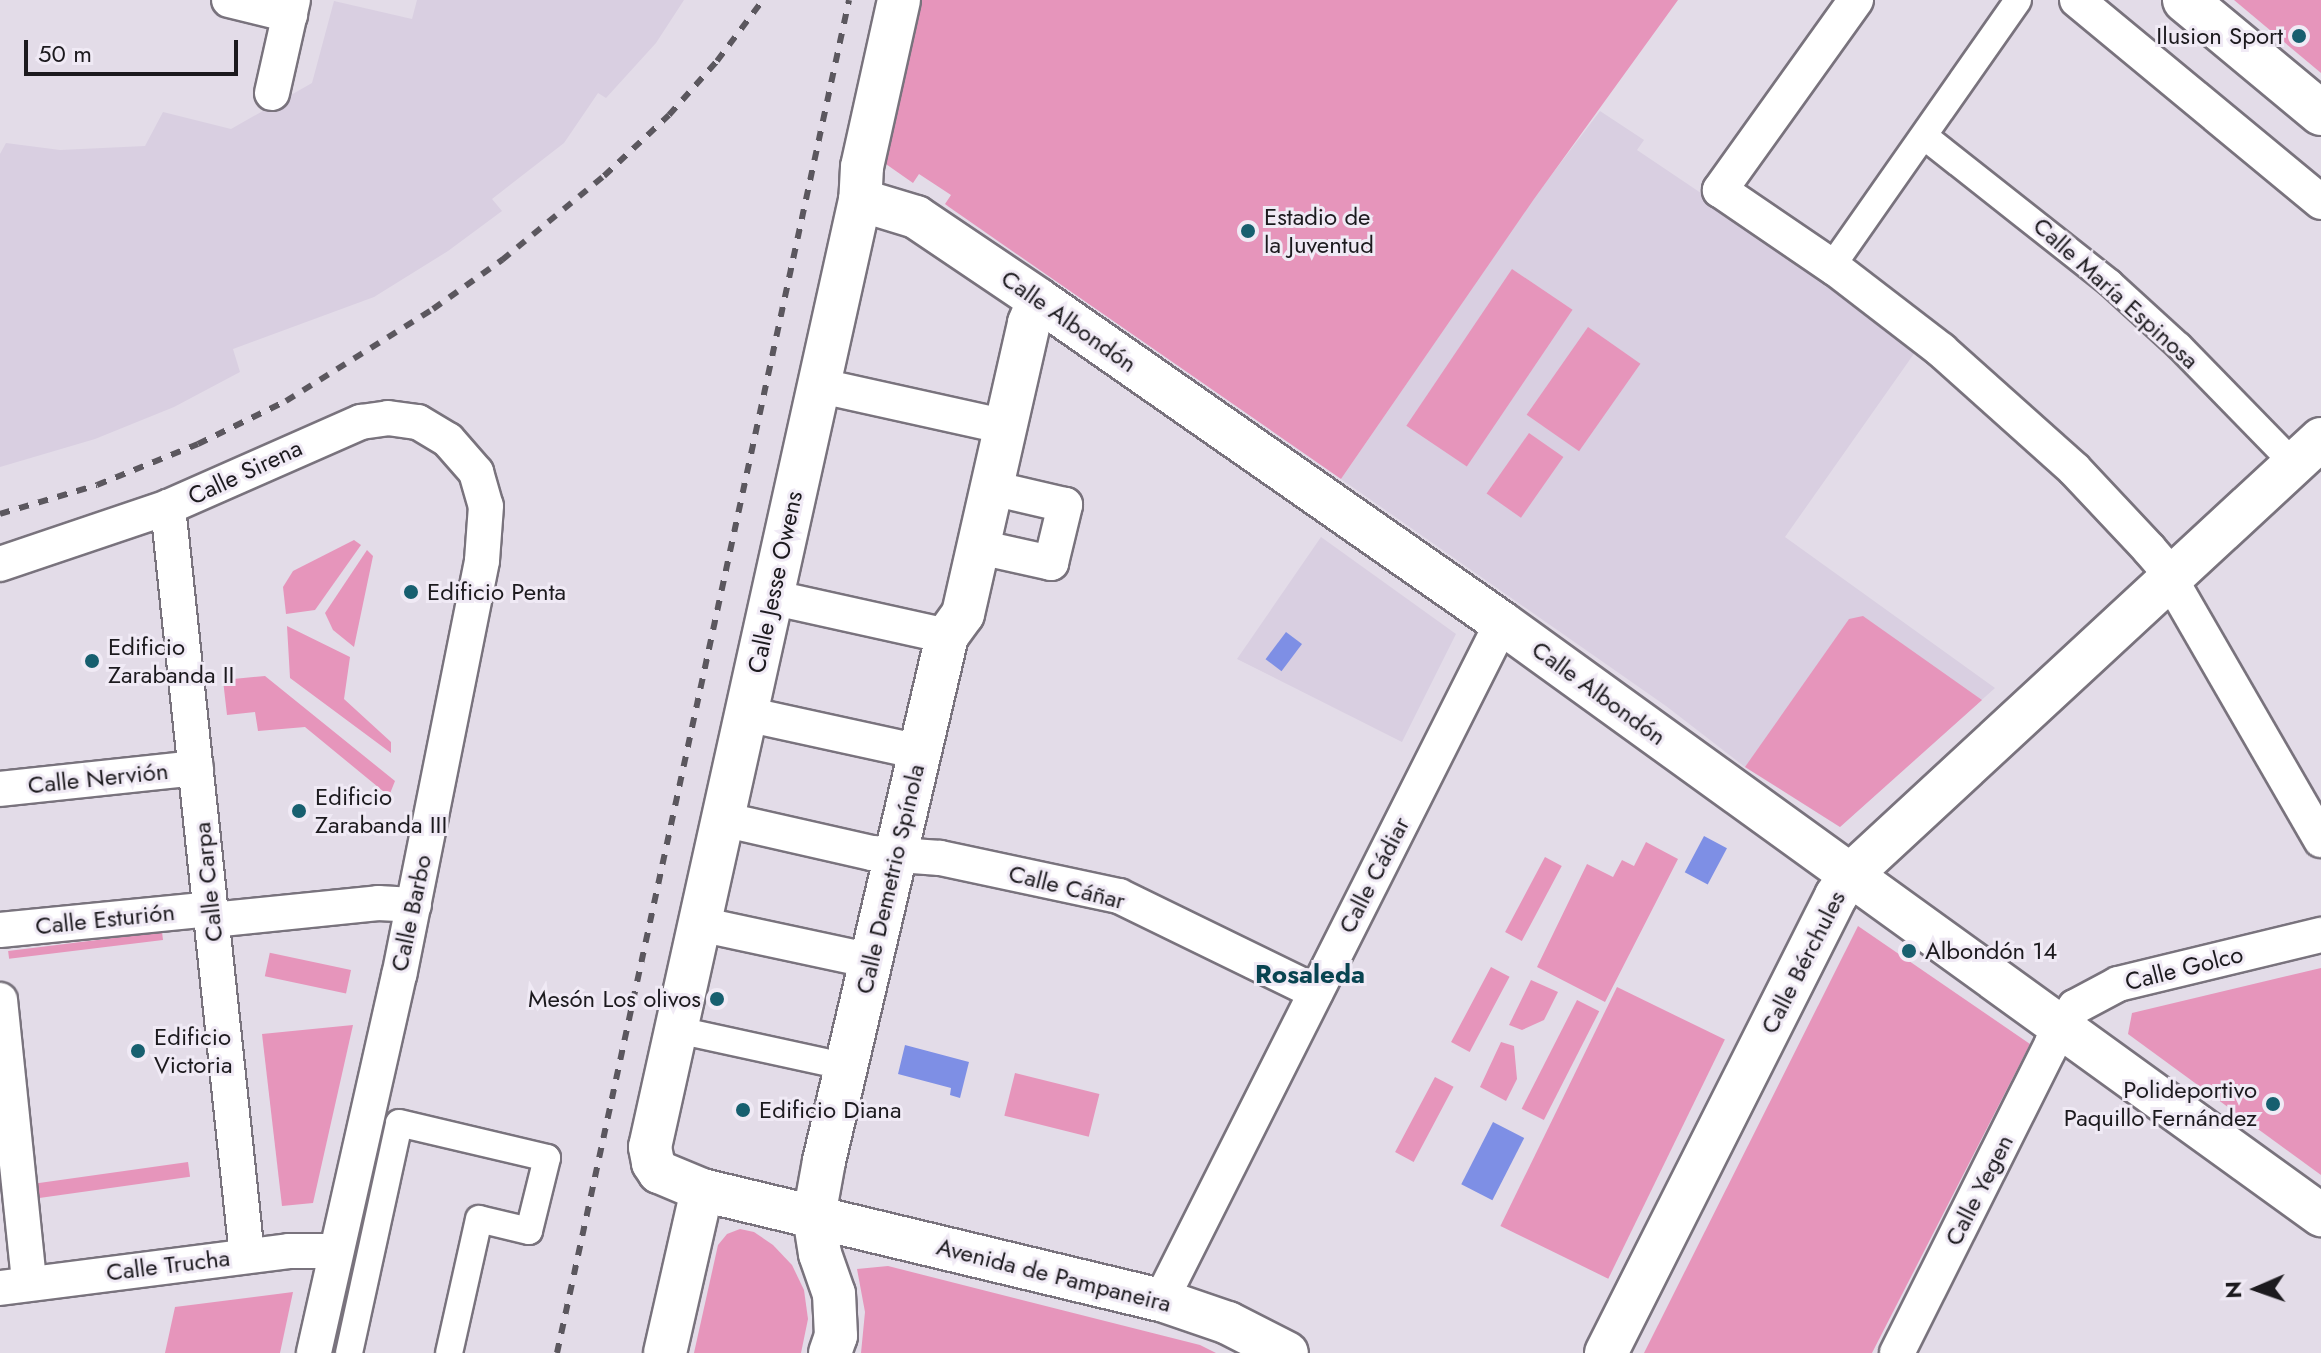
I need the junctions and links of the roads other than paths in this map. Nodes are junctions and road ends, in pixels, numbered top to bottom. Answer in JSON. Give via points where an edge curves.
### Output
{"nodes":[{"id":1,"x":229,"y":0,"type":"edge"},
{"id":2,"x":899,"y":0,"type":"edge"},
{"id":3,"x":2018,"y":0,"type":"edge"},
{"id":4,"x":2077,"y":0,"type":"edge"},
{"id":5,"x":2185,"y":0,"type":"edge"},
{"id":6,"x":1844,"y":4,"type":"edge"},
{"id":7,"x":292,"y":7,"type":"edge"},
{"id":8,"x":272,"y":93,"type":"dead end"},
{"id":9,"x":2321,"y":113,"type":"edge"},
{"id":10,"x":1924,"y":136,"type":"junction"},
{"id":11,"x":860,"y":200,"type":"junction"},
{"id":12,"x":2321,"y":202,"type":"edge"},
{"id":13,"x":1839,"y":256,"type":"dead end"},
{"id":14,"x":1039,"y":300,"type":"junction"},
{"id":15,"x":817,"y":385,"type":"junction"},
{"id":16,"x":1006,"y":427,"type":"junction"},
{"id":17,"x":2308,"y":452,"type":"edge"},
{"id":18,"x":476,"y":472,"type":"joint"},
{"id":19,"x":992,"y":488,"type":"junction"},
{"id":20,"x":168,"y":507,"type":"junction"},
{"id":21,"x":979,"y":547,"type":"junction"},
{"id":22,"x":0,"y":564,"type":"edge"},
{"id":23,"x":2168,"y":579,"type":"junction"},
{"id":24,"x":771,"y":597,"type":"junction"},
{"id":25,"x":1502,"y":623,"type":"junction"},
{"id":26,"x":947,"y":636,"type":"junction"},
{"id":27,"x":746,"y":714,"type":"junction"},
{"id":28,"x":920,"y":752,"type":"junction"},
{"id":29,"x":196,"y":768,"type":"junction"},
{"id":30,"x":0,"y":789,"type":"edge"},
{"id":31,"x":722,"y":819,"type":"junction"},
{"id":32,"x":2321,"y":840,"type":"edge"},
{"id":33,"x":895,"y":857,"type":"junction"},
{"id":34,"x":1850,"y":875,"type":"junction"},
{"id":35,"x":414,"y":905,"type":"junction"},
{"id":36,"x":211,"y":914,"type":"junction"},
{"id":37,"x":699,"y":924,"type":"junction"},
{"id":38,"x":0,"y":930,"type":"edge"},
{"id":39,"x":2321,"y":935,"type":"edge"},
{"id":40,"x":871,"y":961,"type":"junction"},
{"id":41,"x":1316,"y":992,"type":"junction"},
{"id":42,"x":0,"y":1000,"type":"edge"},
{"id":43,"x":2062,"y":1027,"type":"junction"},
{"id":44,"x":687,"y":1032,"type":"dead end"},
{"id":45,"x":825,"y":1062,"type":"dead end"},
{"id":46,"x":653,"y":1163,"type":"joint"},
{"id":47,"x":702,"y":1190,"type":"junction"},
{"id":48,"x":2321,"y":1215,"type":"edge"},
{"id":49,"x":814,"y":1216,"type":"junction"},
{"id":50,"x":336,"y":1251,"type":"junction"},
{"id":51,"x":247,"y":1256,"type":"junction"},
{"id":52,"x":14,"y":1285,"type":"edge"},
{"id":53,"x":1161,"y":1300,"type":"junction"},
{"id":54,"x":314,"y":1353,"type":"edge"},
{"id":55,"x":349,"y":1353,"type":"edge"},
{"id":56,"x":449,"y":1353,"type":"edge"},
{"id":57,"x":665,"y":1353,"type":"edge"},
{"id":58,"x":830,"y":1353,"type":"edge"},
{"id":59,"x":1287,"y":1353,"type":"edge"},
{"id":60,"x":1606,"y":1353,"type":"edge"},
{"id":61,"x":1897,"y":1353,"type":"edge"}],
"edges":[{"from":1,"to":7,"type":"street"},
{"from":2,"to":11,"type":"street","name":"Calle Jesse Owens","via":[[862,167]]},
{"from":3,"to":10,"type":"street"},
{"from":4,"to":12,"type":"street"},
{"from":5,"to":9,"type":"main road"},
{"from":6,"to":23,"type":"street","via":[[1720,190],[1836,269],[2005,404],[2074,469],[2161,563]]},
{"from":7,"to":8,"type":"street"},
{"from":10,"to":13,"type":"street"},
{"from":10,"to":17,"type":"street","name":"Calle María Espinosa","via":[[2110,283]]},
{"from":11,"to":14,"type":"street","name":"Calle Albondón","via":[[916,217]]},
{"from":11,"to":15,"type":"street","name":"Calle Jesse Owens"},
{"from":14,"to":16,"type":"street","name":"Calle Demetrio Spínola"},
{"from":14,"to":25,"type":"street","name":"Calle Albondón"},
{"from":15,"to":16,"type":"street"},
{"from":15,"to":24,"type":"street","name":"Calle Jesse Owens"},
{"from":16,"to":19,"type":"street","name":"Calle Demetrio Spínola"},
{"from":17,"to":23,"type":"street","name":"Calle Bérchules"},
{"from":18,"to":20,"type":"street","name":"Calle Sirena","via":[[448,440],[418,422],[388,418],[342,428]]},
{"from":18,"to":35,"type":"street","name":"Calle Barbo","via":[[486,506],[486,536]]},
{"from":19,"to":21,"type":"street","name":"Calle Demetrio Spínola"},
{"from":19,"to":21,"type":"street","via":[[1065,505],[1051,563]]},
{"from":20,"to":22,"type":"street","name":"Calle Sirena"},
{"from":20,"to":29,"type":"street","name":"Calle Carpa"},
{"from":21,"to":26,"type":"street","name":"Calle Demetrio Spínola","via":[[963,614]]},
{"from":23,"to":32,"type":"street"},
{"from":23,"to":34,"type":"street","name":"Calle Bérchules"},
{"from":24,"to":26,"type":"street"},
{"from":24,"to":27,"type":"street","name":"Calle Jesse Owens"},
{"from":25,"to":34,"type":"street","name":"Calle Albondón"},
{"from":25,"to":41,"type":"street","name":"Calle Cádiar"},
{"from":26,"to":28,"type":"street","name":"Calle Demetrio Spínola"},
{"from":27,"to":28,"type":"street"},
{"from":27,"to":31,"type":"street","name":"Calle Jesse Owens"},
{"from":28,"to":33,"type":"street","name":"Calle Demetrio Spínola"},
{"from":29,"to":30,"type":"street","name":"Calle Nervión"},
{"from":29,"to":36,"type":"street","name":"Calle Carpa"},
{"from":31,"to":33,"type":"street","name":"Calle Cáñar"},
{"from":31,"to":37,"type":"street","name":"Calle Jesse Owens"},
{"from":33,"to":40,"type":"street","name":"Calle Demetrio Spínola"},
{"from":33,"to":41,"type":"street","name":"Calle Cáñar","via":[[940,858],[1119,896]]},
{"from":34,"to":43,"type":"street","name":"Calle Albondón"},
{"from":34,"to":60,"type":"street","name":"Calle Bérchules"},
{"from":35,"to":36,"type":"street","name":"Calle Esturión"},
{"from":35,"to":50,"type":"street","name":"Calle Barbo"},
{"from":36,"to":38,"type":"street","name":"Calle Esturión"},
{"from":36,"to":51,"type":"street","name":"Calle Carpa"},
{"from":37,"to":40,"type":"street"},
{"from":37,"to":46,"type":"street","name":"Calle Jesse Owens","via":[[650,1147]]},
{"from":39,"to":43,"type":"street","name":"Calle Golco","via":[[2118,984],[2075,1007]]},
{"from":40,"to":49,"type":"street","name":"Calle Demetrio Spínola"},
{"from":41,"to":53,"type":"street","name":"Calle Cádiar"},
{"from":42,"to":52,"type":"street"},
{"from":43,"to":48,"type":"street","name":"Calle Albondón"},
{"from":43,"to":61,"type":"street","name":"Calle Yegen"},
{"from":44,"to":45,"type":"street"},
{"from":46,"to":47,"type":"street","name":"Avenida de Pampaneira","via":[[659,1172]]},
{"from":47,"to":49,"type":"street","name":"Avenida de Pampaneira"},
{"from":47,"to":57,"type":"street"},
{"from":49,"to":53,"type":"street","name":"Avenida de Pampaneira"},
{"from":49,"to":58,"type":"street","via":[[834,1294],[836,1336]]},
{"from":50,"to":51,"type":"street","name":"Calle Trucha"},
{"from":50,"to":54,"type":"street","name":"Calle Barbo"},
{"from":51,"to":52,"type":"street","name":"Calle Trucha"},
{"from":53,"to":59,"type":"street","name":"Avenida de Pampaneira","via":[[1228,1323]]},
{"from":55,"to":56,"type":"street","via":[[399,1123],[547,1158],[529,1231],[479,1219]]}]}
